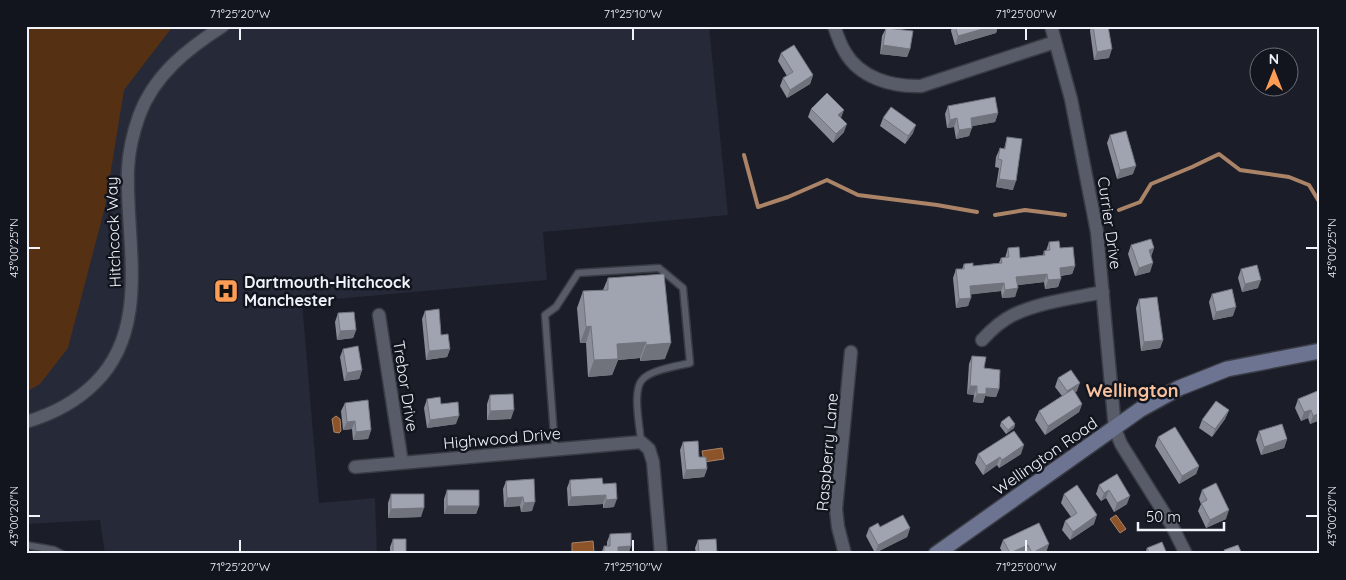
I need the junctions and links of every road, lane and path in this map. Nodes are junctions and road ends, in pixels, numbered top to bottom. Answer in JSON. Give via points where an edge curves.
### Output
{"nodes":[{"id":1,"x":223,"y":26,"type":"edge"},
{"id":2,"x":834,"y":26,"type":"edge"},
{"id":3,"x":1051,"y":26,"type":"edge"},
{"id":4,"x":1055,"y":42,"type":"junction"},
{"id":5,"x":1103,"y":292,"type":"junction"},
{"id":6,"x":378,"y":315,"type":"dead end"},
{"id":7,"x":982,"y":340,"type":"dead end"},
{"id":8,"x":852,"y":352,"type":"dead end"},
{"id":9,"x":1320,"y":352,"type":"edge"},
{"id":10,"x":26,"y":422,"type":"edge"},
{"id":11,"x":1115,"y":429,"type":"junction"},
{"id":12,"x":645,"y":445,"type":"junction"},
{"id":13,"x":555,"y":450,"type":"junction"},
{"id":14,"x":402,"y":463,"type":"junction"},
{"id":15,"x":355,"y":467,"type":"dead end"},
{"id":16,"x":26,"y":545,"type":"edge"},
{"id":17,"x":62,"y":554,"type":"edge"},
{"id":18,"x":661,"y":554,"type":"edge"},
{"id":19,"x":845,"y":554,"type":"edge"},
{"id":20,"x":936,"y":554,"type":"edge"},
{"id":21,"x":1186,"y":554,"type":"edge"}],
"edges":[{"from":1,"to":10,"type":"street","name":"Hitchcock Way","via":[[186,51],[167,70],[139,115],[131,141],[128,168],[131,303],[117,353],[103,376],[84,394],[62,409]]},
{"from":2,"to":4,"type":"street","via":[[846,54],[855,64],[876,79],[904,87],[921,86]]},
{"from":3,"to":4,"type":"street","name":"Currier Drive"},
{"from":4,"to":5,"type":"street","name":"Currier Drive","via":[[1088,179],[1098,232]]},
{"from":5,"to":7,"type":"street","via":[[1040,306],[1012,316]]},
{"from":5,"to":11,"type":"street","name":"Currier Drive"},
{"from":6,"to":14,"type":"street","name":"Trebor Drive"},
{"from":8,"to":19,"type":"street","name":"Raspberry Lane","via":[[836,509]]},
{"from":9,"to":11,"type":"main road","name":"Wellington Road","via":[[1212,374],[1160,398]]},
{"from":11,"to":20,"type":"main road","name":"Wellington Road"},
{"from":11,"to":21,"type":"street"},
{"from":12,"to":13,"type":"street","name":"Highwood Drive"},
{"from":12,"to":13,"type":"lane","via":[[636,388],[642,378],[690,363],[683,288],[658,268],[578,273],[556,307],[545,315]]},
{"from":12,"to":18,"type":"street","via":[[653,462]]},
{"from":13,"to":14,"type":"street","name":"Highwood Drive"},
{"from":14,"to":15,"type":"street","name":"Highwood Drive"},
{"from":16,"to":17,"type":"lane"}]}
